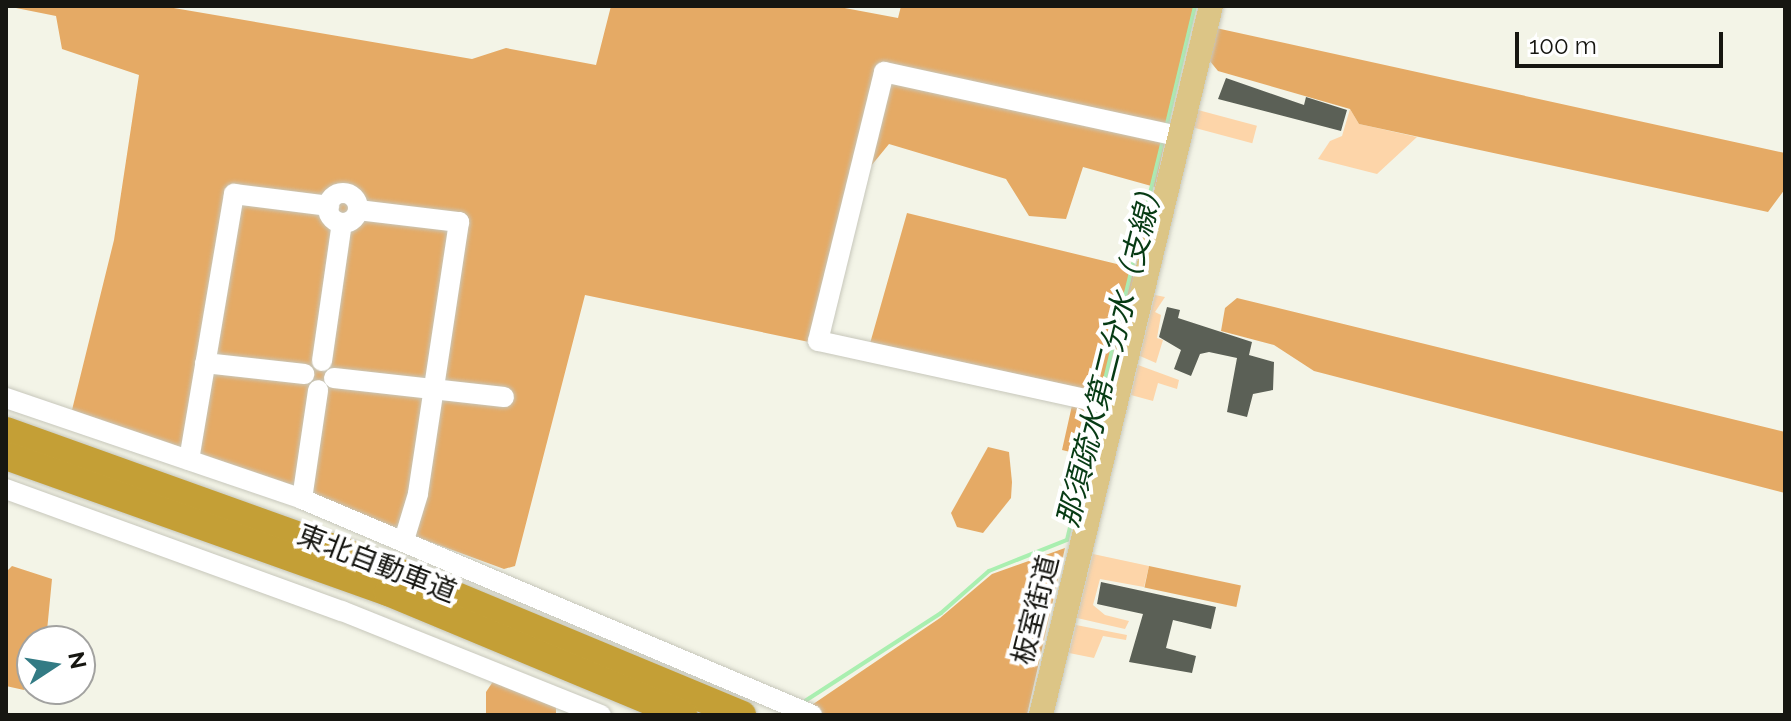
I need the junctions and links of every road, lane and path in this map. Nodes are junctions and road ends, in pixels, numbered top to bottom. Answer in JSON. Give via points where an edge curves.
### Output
{"nodes":[{"id":1,"x":1211,"y":6,"type":"edge"},
{"id":2,"x":1181,"y":137,"type":"junction"},
{"id":3,"x":329,"y":206,"type":"junction"},
{"id":4,"x":358,"y":210,"type":"junction"},
{"id":5,"x":342,"y":223,"type":"junction"},
{"id":6,"x":205,"y":363,"type":"junction"},
{"id":7,"x":324,"y":376,"type":"junction"},
{"id":8,"x":434,"y":389,"type":"junction"},
{"id":9,"x":504,"y":397,"type":"dead end"},
{"id":10,"x":6,"y":398,"type":"edge"},
{"id":11,"x":1117,"y":406,"type":"junction"},
{"id":12,"x":6,"y":431,"type":"edge"},
{"id":13,"x":6,"y":456,"type":"edge"},
{"id":14,"x":189,"y":460,"type":"junction"},
{"id":15,"x":6,"y":489,"type":"edge"},
{"id":16,"x":302,"y":499,"type":"junction"},
{"id":17,"x":404,"y":540,"type":"junction"},
{"id":18,"x":601,"y":715,"type":"edge"},
{"id":19,"x":683,"y":715,"type":"edge"},
{"id":20,"x":742,"y":715,"type":"edge"},
{"id":21,"x":812,"y":715,"type":"edge"},
{"id":22,"x":1041,"y":715,"type":"edge"}],
"edges":[{"from":1,"to":2,"type":"main road","name":"板室街道"},
{"from":2,"to":11,"type":"main road","name":"板室街道"},
{"from":2,"to":11,"type":"street","via":[[884,72],[818,341]]},
{"from":3,"to":4,"type":"street","via":[[335,195],[347,193]]},
{"from":3,"to":5,"type":"street"},
{"from":3,"to":6,"type":"street","via":[[234,194]]},
{"from":4,"to":5,"type":"street"},
{"from":4,"to":8,"type":"street","via":[[459,222]]},
{"from":5,"to":7,"type":"street"},
{"from":6,"to":7,"type":"street"},
{"from":6,"to":14,"type":"street"},
{"from":7,"to":8,"type":"street"},
{"from":7,"to":16,"type":"street"},
{"from":8,"to":9,"type":"street"},
{"from":8,"to":17,"type":"street","via":[[418,494]]},
{"from":10,"to":14,"type":"street"},
{"from":11,"to":22,"type":"main road","name":"板室街道"},
{"from":12,"to":20,"type":"highway","name":"東北自動車道","via":[[394,570]]},
{"from":13,"to":19,"type":"highway","name":"東北自動車道","via":[[388,592]]},
{"from":14,"to":16,"type":"street"},
{"from":15,"to":18,"type":"street","via":[[342,611]]},
{"from":16,"to":17,"type":"street"},
{"from":17,"to":21,"type":"street"}]}
